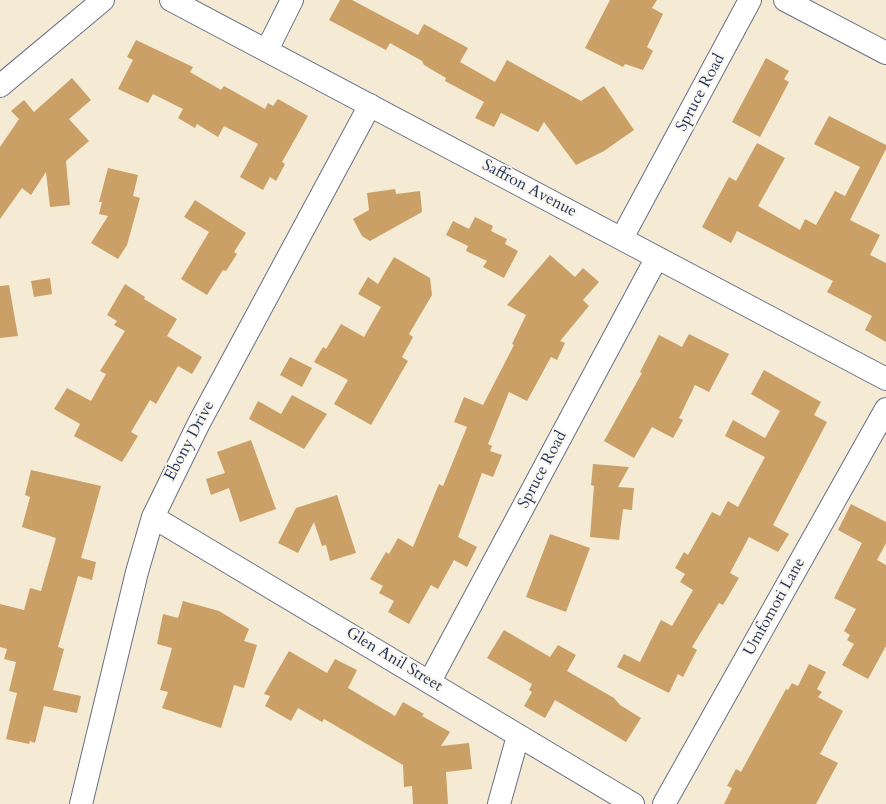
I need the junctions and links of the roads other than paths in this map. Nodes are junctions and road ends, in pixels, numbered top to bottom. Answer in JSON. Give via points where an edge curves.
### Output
{"nodes":[{"id":1,"x":103,"y":0,"type":"edge"},
{"id":2,"x":171,"y":0,"type":"edge"},
{"id":3,"x":292,"y":0,"type":"edge"},
{"id":4,"x":750,"y":0,"type":"edge"},
{"id":5,"x":785,"y":0,"type":"edge"},
{"id":6,"x":267,"y":50,"type":"junction"},
{"id":7,"x":886,"y":53,"type":"edge"},
{"id":8,"x":0,"y":86,"type":"edge"},
{"id":9,"x":370,"y":105,"type":"junction"},
{"id":10,"x":622,"y":238,"type":"junction"},
{"id":11,"x":656,"y":259,"type":"junction"},
{"id":12,"x":886,"y":379,"type":"edge"},
{"id":13,"x":886,"y":409,"type":"edge"},
{"id":14,"x":153,"y":517,"type":"junction"},
{"id":15,"x":430,"y":681,"type":"junction"},
{"id":16,"x":518,"y":736,"type":"junction"},
{"id":17,"x":81,"y":804,"type":"edge"},
{"id":18,"x":499,"y":804,"type":"edge"},
{"id":19,"x":633,"y":804,"type":"edge"},
{"id":20,"x":664,"y":804,"type":"edge"}],
"edges":[{"from":1,"to":8,"type":"street"},
{"from":2,"to":6,"type":"street","name":"Saffron Avenue"},
{"from":3,"to":6,"type":"street"},
{"from":4,"to":10,"type":"street","name":"Spruce Road"},
{"from":5,"to":7,"type":"street"},
{"from":6,"to":9,"type":"street","name":"Saffron Avenue"},
{"from":9,"to":10,"type":"street","name":"Saffron Avenue"},
{"from":9,"to":14,"type":"street","name":"Ebony Drive","via":[[191,439]]},
{"from":10,"to":11,"type":"street","name":"Saffron Avenue"},
{"from":11,"to":12,"type":"street","name":"Saffron Avenue"},
{"from":11,"to":15,"type":"street","name":"Spruce Road"},
{"from":13,"to":20,"type":"street","name":"Umfomoti Lane"},
{"from":14,"to":15,"type":"street","name":"Glen Anil Street"},
{"from":14,"to":17,"type":"street","name":"Ebony Drive"},
{"from":15,"to":16,"type":"street","name":"Glen Anil Street"},
{"from":16,"to":18,"type":"street"},
{"from":16,"to":19,"type":"street","name":"Glen Anil Street"}]}
